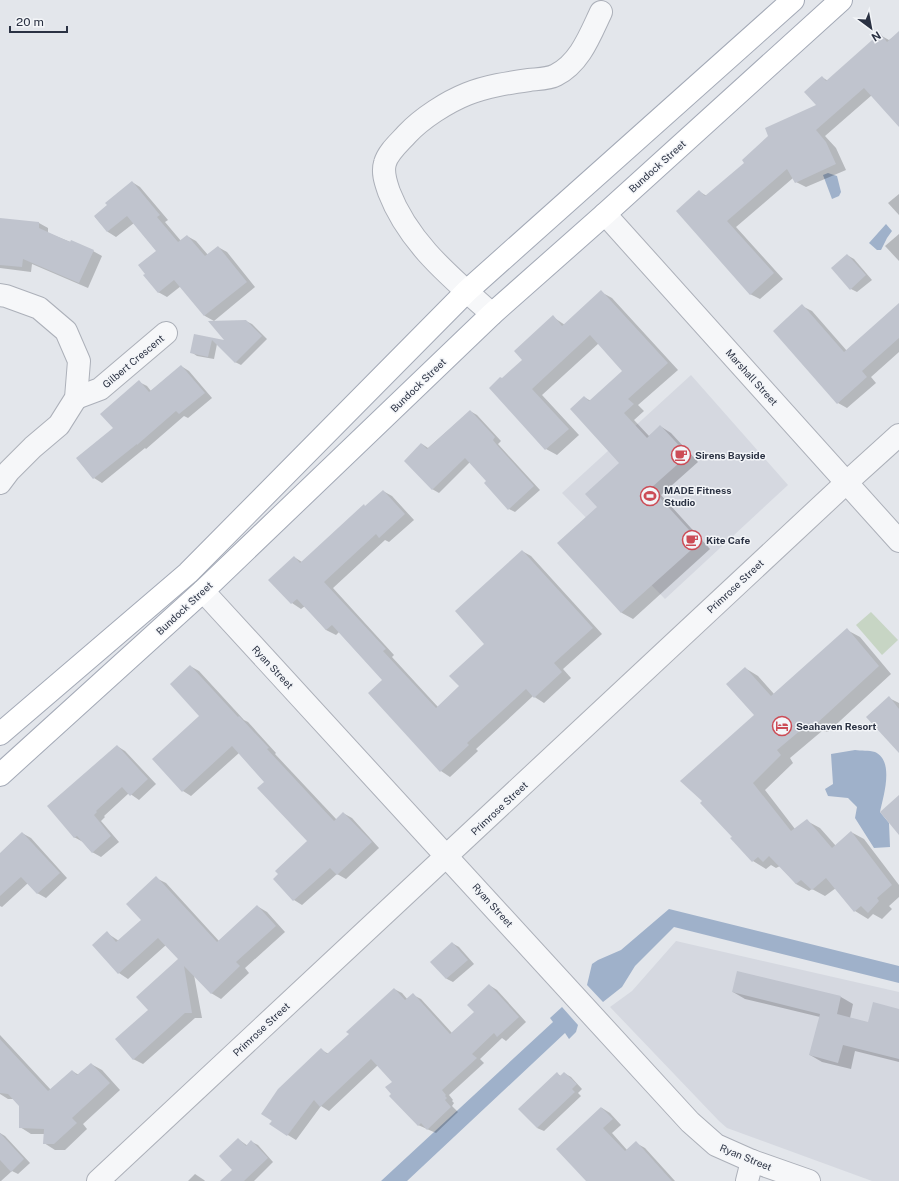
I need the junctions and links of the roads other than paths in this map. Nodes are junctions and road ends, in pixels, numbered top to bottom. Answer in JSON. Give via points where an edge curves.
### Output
{"nodes":[{"id":1,"x":793,"y":0,"type":"edge"},
{"id":2,"x":841,"y":0,"type":"edge"},
{"id":3,"x":601,"y":12,"type":"dead end"},
{"id":4,"x":605,"y":214,"type":"junction"},
{"id":5,"x":467,"y":291,"type":"junction"},
{"id":6,"x":0,"y":295,"type":"edge"},
{"id":7,"x":492,"y":314,"type":"junction"},
{"id":8,"x":166,"y":333,"type":"dead end"},
{"id":9,"x":76,"y":398,"type":"junction"},
{"id":10,"x":899,"y":435,"type":"edge"},
{"id":11,"x":847,"y":482,"type":"junction"},
{"id":12,"x":0,"y":483,"type":"edge"},
{"id":13,"x":899,"y":541,"type":"edge"},
{"id":14,"x":203,"y":591,"type":"junction"},
{"id":15,"x":0,"y":734,"type":"edge"},
{"id":16,"x":0,"y":775,"type":"edge"},
{"id":17,"x":448,"y":856,"type":"junction"},
{"id":18,"x":749,"y":1171,"type":"edge"},
{"id":19,"x":98,"y":1181,"type":"edge"},
{"id":20,"x":809,"y":1181,"type":"edge"}],
"edges":[{"from":1,"to":5,"type":"main road"},
{"from":2,"to":4,"type":"main road","name":"Bundock Street"},
{"from":3,"to":5,"type":"street","via":[[587,43],[570,65],[555,76],[493,86],[467,94],[415,126],[394,148],[385,163],[384,179],[406,225],[421,247]]},
{"from":4,"to":7,"type":"main road","name":"Bundock Street"},
{"from":4,"to":11,"type":"street","name":"Marshall Street"},
{"from":5,"to":7,"type":"street"},
{"from":5,"to":15,"type":"main road","via":[[188,573]]},
{"from":6,"to":9,"type":"street","via":[[39,308],[66,331],[78,361]]},
{"from":7,"to":14,"type":"main road","name":"Bundock Street"},
{"from":8,"to":9,"type":"street","name":"Gilbert Crescent","via":[[100,389]]},
{"from":9,"to":12,"type":"street","via":[[59,424],[9,471]]},
{"from":10,"to":11,"type":"street","name":"Primrose Street"},
{"from":11,"to":13,"type":"street","name":"Marshall Street"},
{"from":11,"to":17,"type":"street","name":"Primrose Street"},
{"from":14,"to":16,"type":"main road","name":"Bundock Street"},
{"from":14,"to":17,"type":"street","name":"Ryan Street"},
{"from":17,"to":18,"type":"street","name":"Ryan Street","via":[[690,1122]]},
{"from":17,"to":19,"type":"street","name":"Primrose Street"},
{"from":18,"to":20,"type":"street","name":"Ryan Street"}]}
